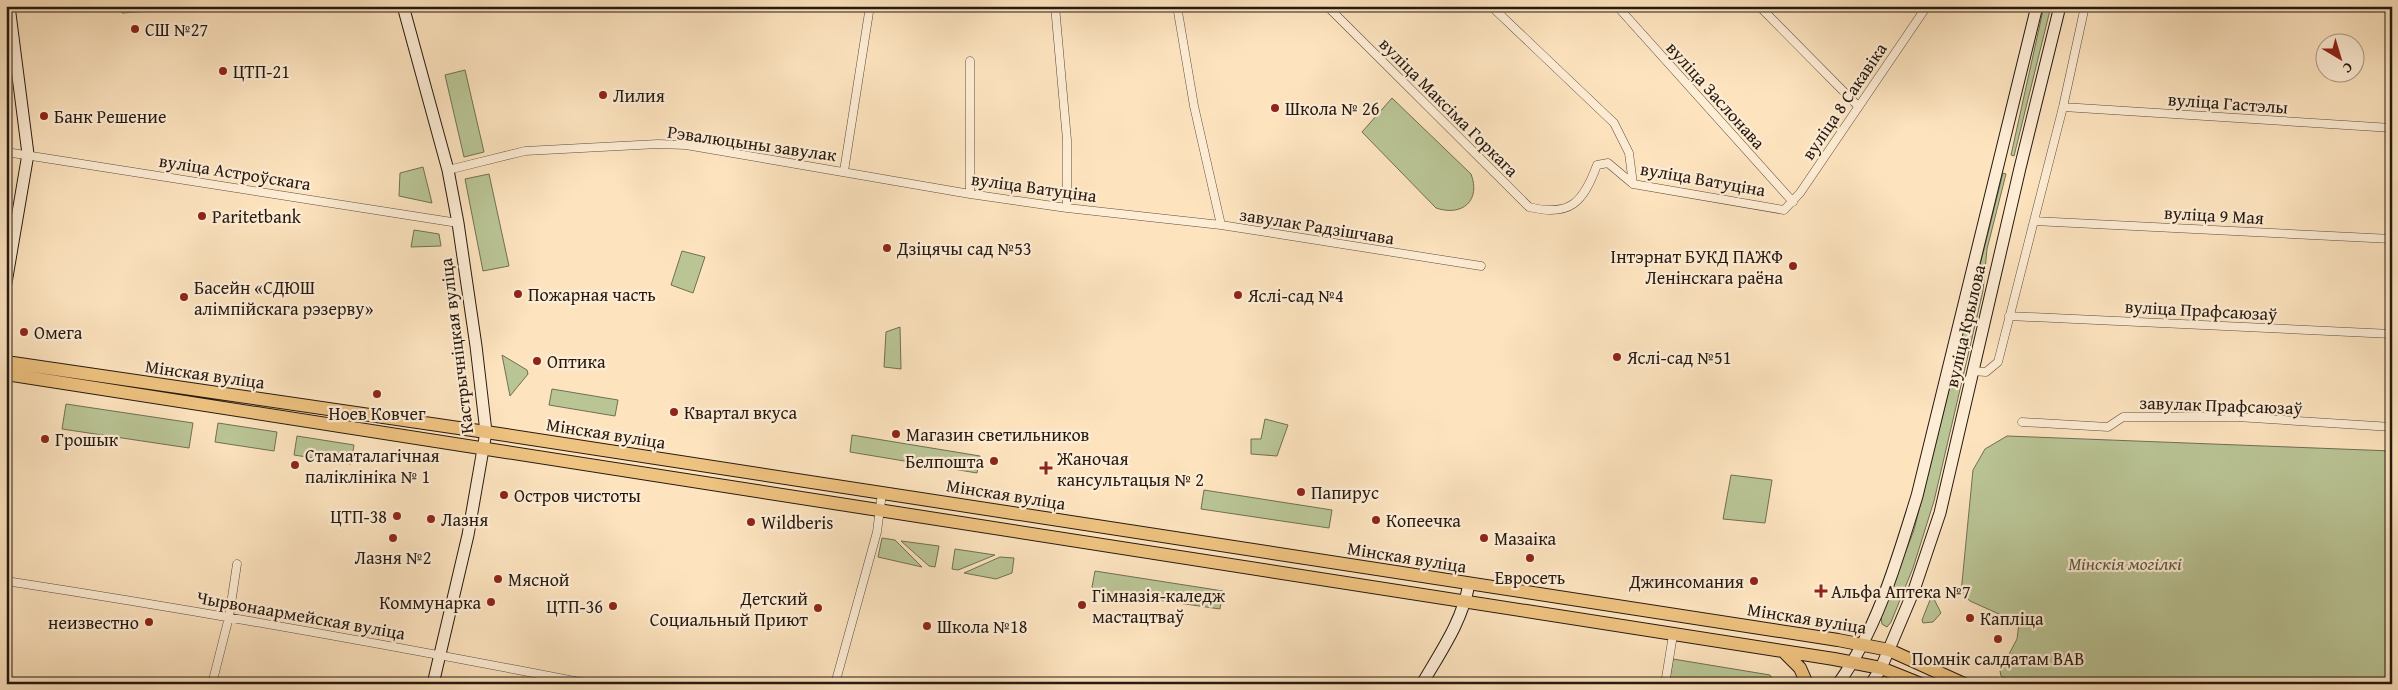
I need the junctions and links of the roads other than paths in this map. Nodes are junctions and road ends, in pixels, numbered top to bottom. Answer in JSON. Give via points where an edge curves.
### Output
{"nodes":[{"id":1,"x":9,"y":6,"type":"edge"},
{"id":2,"x":403,"y":6,"type":"edge"},
{"id":3,"x":870,"y":6,"type":"edge"},
{"id":4,"x":1055,"y":6,"type":"edge"},
{"id":5,"x":1177,"y":6,"type":"edge"},
{"id":6,"x":1491,"y":6,"type":"edge"},
{"id":7,"x":1617,"y":6,"type":"edge"},
{"id":8,"x":1759,"y":6,"type":"edge"},
{"id":9,"x":1928,"y":6,"type":"edge"},
{"id":10,"x":2037,"y":6,"type":"edge"},
{"id":11,"x":2060,"y":6,"type":"edge"},
{"id":12,"x":2085,"y":6,"type":"edge"},
{"id":13,"x":1330,"y":7,"type":"edge"},
{"id":14,"x":970,"y":61,"type":"dead end"},
{"id":15,"x":1858,"y":106,"type":"junction"},
{"id":16,"x":2063,"y":107,"type":"junction"},
{"id":17,"x":2392,"y":128,"type":"edge"},
{"id":18,"x":6,"y":152,"type":"edge"},
{"id":19,"x":28,"y":154,"type":"junction"},
{"id":20,"x":1998,"y":162,"type":"junction"},
{"id":21,"x":2020,"y":168,"type":"junction"},
{"id":22,"x":448,"y":170,"type":"junction"},
{"id":23,"x":844,"y":172,"type":"junction"},
{"id":24,"x":1632,"y":184,"type":"junction"},
{"id":25,"x":970,"y":194,"type":"junction"},
{"id":26,"x":1793,"y":202,"type":"junction"},
{"id":27,"x":1529,"y":207,"type":"joint"},
{"id":28,"x":1067,"y":208,"type":"junction"},
{"id":29,"x":1784,"y":210,"type":"joint"},
{"id":30,"x":2034,"y":221,"type":"junction"},
{"id":31,"x":458,"y":223,"type":"junction"},
{"id":32,"x":1221,"y":225,"type":"junction"},
{"id":33,"x":2392,"y":238,"type":"edge"},
{"id":34,"x":1481,"y":266,"type":"dead end"},
{"id":35,"x":6,"y":283,"type":"edge"},
{"id":36,"x":2009,"y":316,"type":"junction"},
{"id":37,"x":2392,"y":334,"type":"edge"},
{"id":38,"x":6,"y":362,"type":"edge"},
{"id":39,"x":1972,"y":371,"type":"junction"},
{"id":40,"x":6,"y":374,"type":"edge"},
{"id":41,"x":2022,"y":422,"type":"dead end"},
{"id":42,"x":2392,"y":427,"type":"edge"},
{"id":43,"x":486,"y":432,"type":"junction"},
{"id":44,"x":484,"y":447,"type":"junction"},
{"id":45,"x":882,"y":494,"type":"junction"},
{"id":46,"x":880,"y":511,"type":"junction"},
{"id":47,"x":237,"y":564,"type":"dead end"},
{"id":48,"x":6,"y":581,"type":"edge"},
{"id":49,"x":1469,"y":584,"type":"junction"},
{"id":50,"x":1466,"y":603,"type":"junction"},
{"id":51,"x":229,"y":617,"type":"junction"},
{"id":52,"x":1673,"y":635,"type":"junction"},
{"id":53,"x":1862,"y":645,"type":"junction"},
{"id":54,"x":1889,"y":650,"type":"junction"},
{"id":55,"x":1784,"y":652,"type":"junction"},
{"id":56,"x":442,"y":655,"type":"junction"},
{"id":57,"x":1853,"y":663,"type":"junction"},
{"id":58,"x":1881,"y":668,"type":"junction"},
{"id":59,"x":212,"y":684,"type":"edge"},
{"id":60,"x":433,"y":684,"type":"edge"},
{"id":61,"x":590,"y":684,"type":"edge"},
{"id":62,"x":835,"y":684,"type":"edge"},
{"id":63,"x":1422,"y":684,"type":"edge"},
{"id":64,"x":1665,"y":684,"type":"edge"},
{"id":65,"x":1807,"y":684,"type":"edge"},
{"id":66,"x":1838,"y":684,"type":"edge"},
{"id":67,"x":1871,"y":684,"type":"edge"},
{"id":68,"x":1920,"y":684,"type":"edge"},
{"id":69,"x":1964,"y":684,"type":"edge"}],
"edges":[{"from":1,"to":19,"type":"main road"},
{"from":2,"to":22,"type":"main road","name":"Кастрычніцкая вуліца"},
{"from":3,"to":23,"type":"street"},
{"from":4,"to":28,"type":"street","via":[[1067,140]]},
{"from":5,"to":32,"type":"street","name":"завулак Радзішчава","via":[[1194,106]]},
{"from":6,"to":24,"type":"street","via":[[1614,124],[1629,153]]},
{"from":7,"to":26,"type":"street","name":"вуліца Заслонава"},
{"from":8,"to":15,"type":"street"},
{"from":9,"to":15,"type":"street","name":"вуліца 8 Сакавіка"},
{"from":10,"to":20,"type":"main road","name":"вуліца Крылова"},
{"from":11,"to":21,"type":"main road","name":"вуліца Крылова"},
{"from":12,"to":16,"type":"street"},
{"from":13,"to":27,"type":"street","name":"вуліца Максіма Горкага"},
{"from":14,"to":25,"type":"street"},
{"from":15,"to":26,"type":"street","name":"вуліца 8 Сакавіка"},
{"from":16,"to":17,"type":"street","name":"вуліца Гастэлы"},
{"from":16,"to":30,"type":"street"},
{"from":18,"to":19,"type":"street","name":"вуліца Астроўскага"},
{"from":19,"to":31,"type":"street","name":"вуліца Астроўскага"},
{"from":19,"to":35,"type":"main road"},
{"from":20,"to":21,"type":"main road"},
{"from":20,"to":53,"type":"main road","name":"вуліца Крылова","via":[[1917,496],[1895,566]]},
{"from":21,"to":39,"type":"main road","name":"вуліца Крылова"},
{"from":22,"to":23,"type":"street","name":"Рэвалюцыны завулак","via":[[524,151],[658,144],[686,145]]},
{"from":22,"to":31,"type":"main road","name":"Кастрычніцкая вуліца"},
{"from":23,"to":25,"type":"street","name":"вуліца Ватуціна"},
{"from":24,"to":27,"type":"street","name":"вуліца Ватуціна","via":[[1608,162],[1597,165],[1592,180],[1574,204],[1561,211],[1547,212]]},
{"from":24,"to":29,"type":"street","name":"вуліца Ватуціна"},
{"from":25,"to":28,"type":"street","name":"вуліца Ватуціна"},
{"from":26,"to":29,"type":"street","name":"вуліца 8 Сакавіка"},
{"from":28,"to":32,"type":"street","name":"вуліца Ватуціна"},
{"from":30,"to":33,"type":"street","name":"вуліца 9 Мая"},
{"from":30,"to":36,"type":"street"},
{"from":31,"to":43,"type":"main road","name":"Кастрычніцкая вуліца"},
{"from":32,"to":34,"type":"street","name":"завулак Радзішчава"},
{"from":36,"to":37,"type":"street","name":"вуліца Прафсаюзаў"},
{"from":36,"to":39,"type":"street","via":[[1998,362],[1986,372]]},
{"from":38,"to":43,"type":"main road","name":"Мінская вуліца"},
{"from":39,"to":54,"type":"main road","name":"вуліца Крылова","via":[[1940,513]]},
{"from":40,"to":44,"type":"main road","name":"Мінская вуліца"},
{"from":41,"to":42,"type":"street","name":"завулак Прафсаюзаў","via":[[2108,427],[2123,417],[2237,418]]},
{"from":43,"to":44,"type":"main road","name":"Кастрычніцкая вуліца"},
{"from":43,"to":45,"type":"main road","name":"Мінская вуліца"},
{"from":44,"to":46,"type":"main road","name":"Мінская вуліца"},
{"from":44,"to":56,"type":"main road","name":"Кастрычніцкая вуліца"},
{"from":45,"to":46,"type":"street"},
{"from":45,"to":49,"type":"main road","name":"Мінская вуліца"},
{"from":46,"to":50,"type":"main road","name":"Мінская вуліца"},
{"from":46,"to":62,"type":"street"},
{"from":47,"to":51,"type":"street"},
{"from":48,"to":51,"type":"street","name":"Чырвонаармейская вуліца"},
{"from":49,"to":50,"type":"main road"},
{"from":49,"to":53,"type":"main road","name":"Мінская вуліца"},
{"from":50,"to":52,"type":"main road","name":"Мінская вуліца"},
{"from":50,"to":63,"type":"main road"},
{"from":51,"to":56,"type":"street","name":"Чырвонаармейская вуліца"},
{"from":51,"to":59,"type":"street"},
{"from":52,"to":55,"type":"main road","name":"Мінская вуліца"},
{"from":52,"to":64,"type":"street"},
{"from":53,"to":54,"type":"main road","name":"Мінская вуліца"},
{"from":53,"to":57,"type":"main road","name":"вуліца Крылова"},
{"from":54,"to":58,"type":"main road","name":"вуліца Крылова"},
{"from":54,"to":69,"type":"main road","name":"Мінская вуліца"},
{"from":55,"to":57,"type":"main road","name":"Мінская вуліца"},
{"from":55,"to":65,"type":"main road","via":[[1800,668]]},
{"from":56,"to":60,"type":"main road","name":"Кастрычніцкая вуліца"},
{"from":56,"to":61,"type":"street","name":"Чырвонаармейская вуліца"},
{"from":57,"to":58,"type":"main road","name":"Мінская вуліца"},
{"from":57,"to":66,"type":"main road","name":"вуліца Крылова"},
{"from":58,"to":67,"type":"main road","name":"вуліца Крылова"},
{"from":58,"to":68,"type":"main road","name":"Мінская вуліца"}]}
